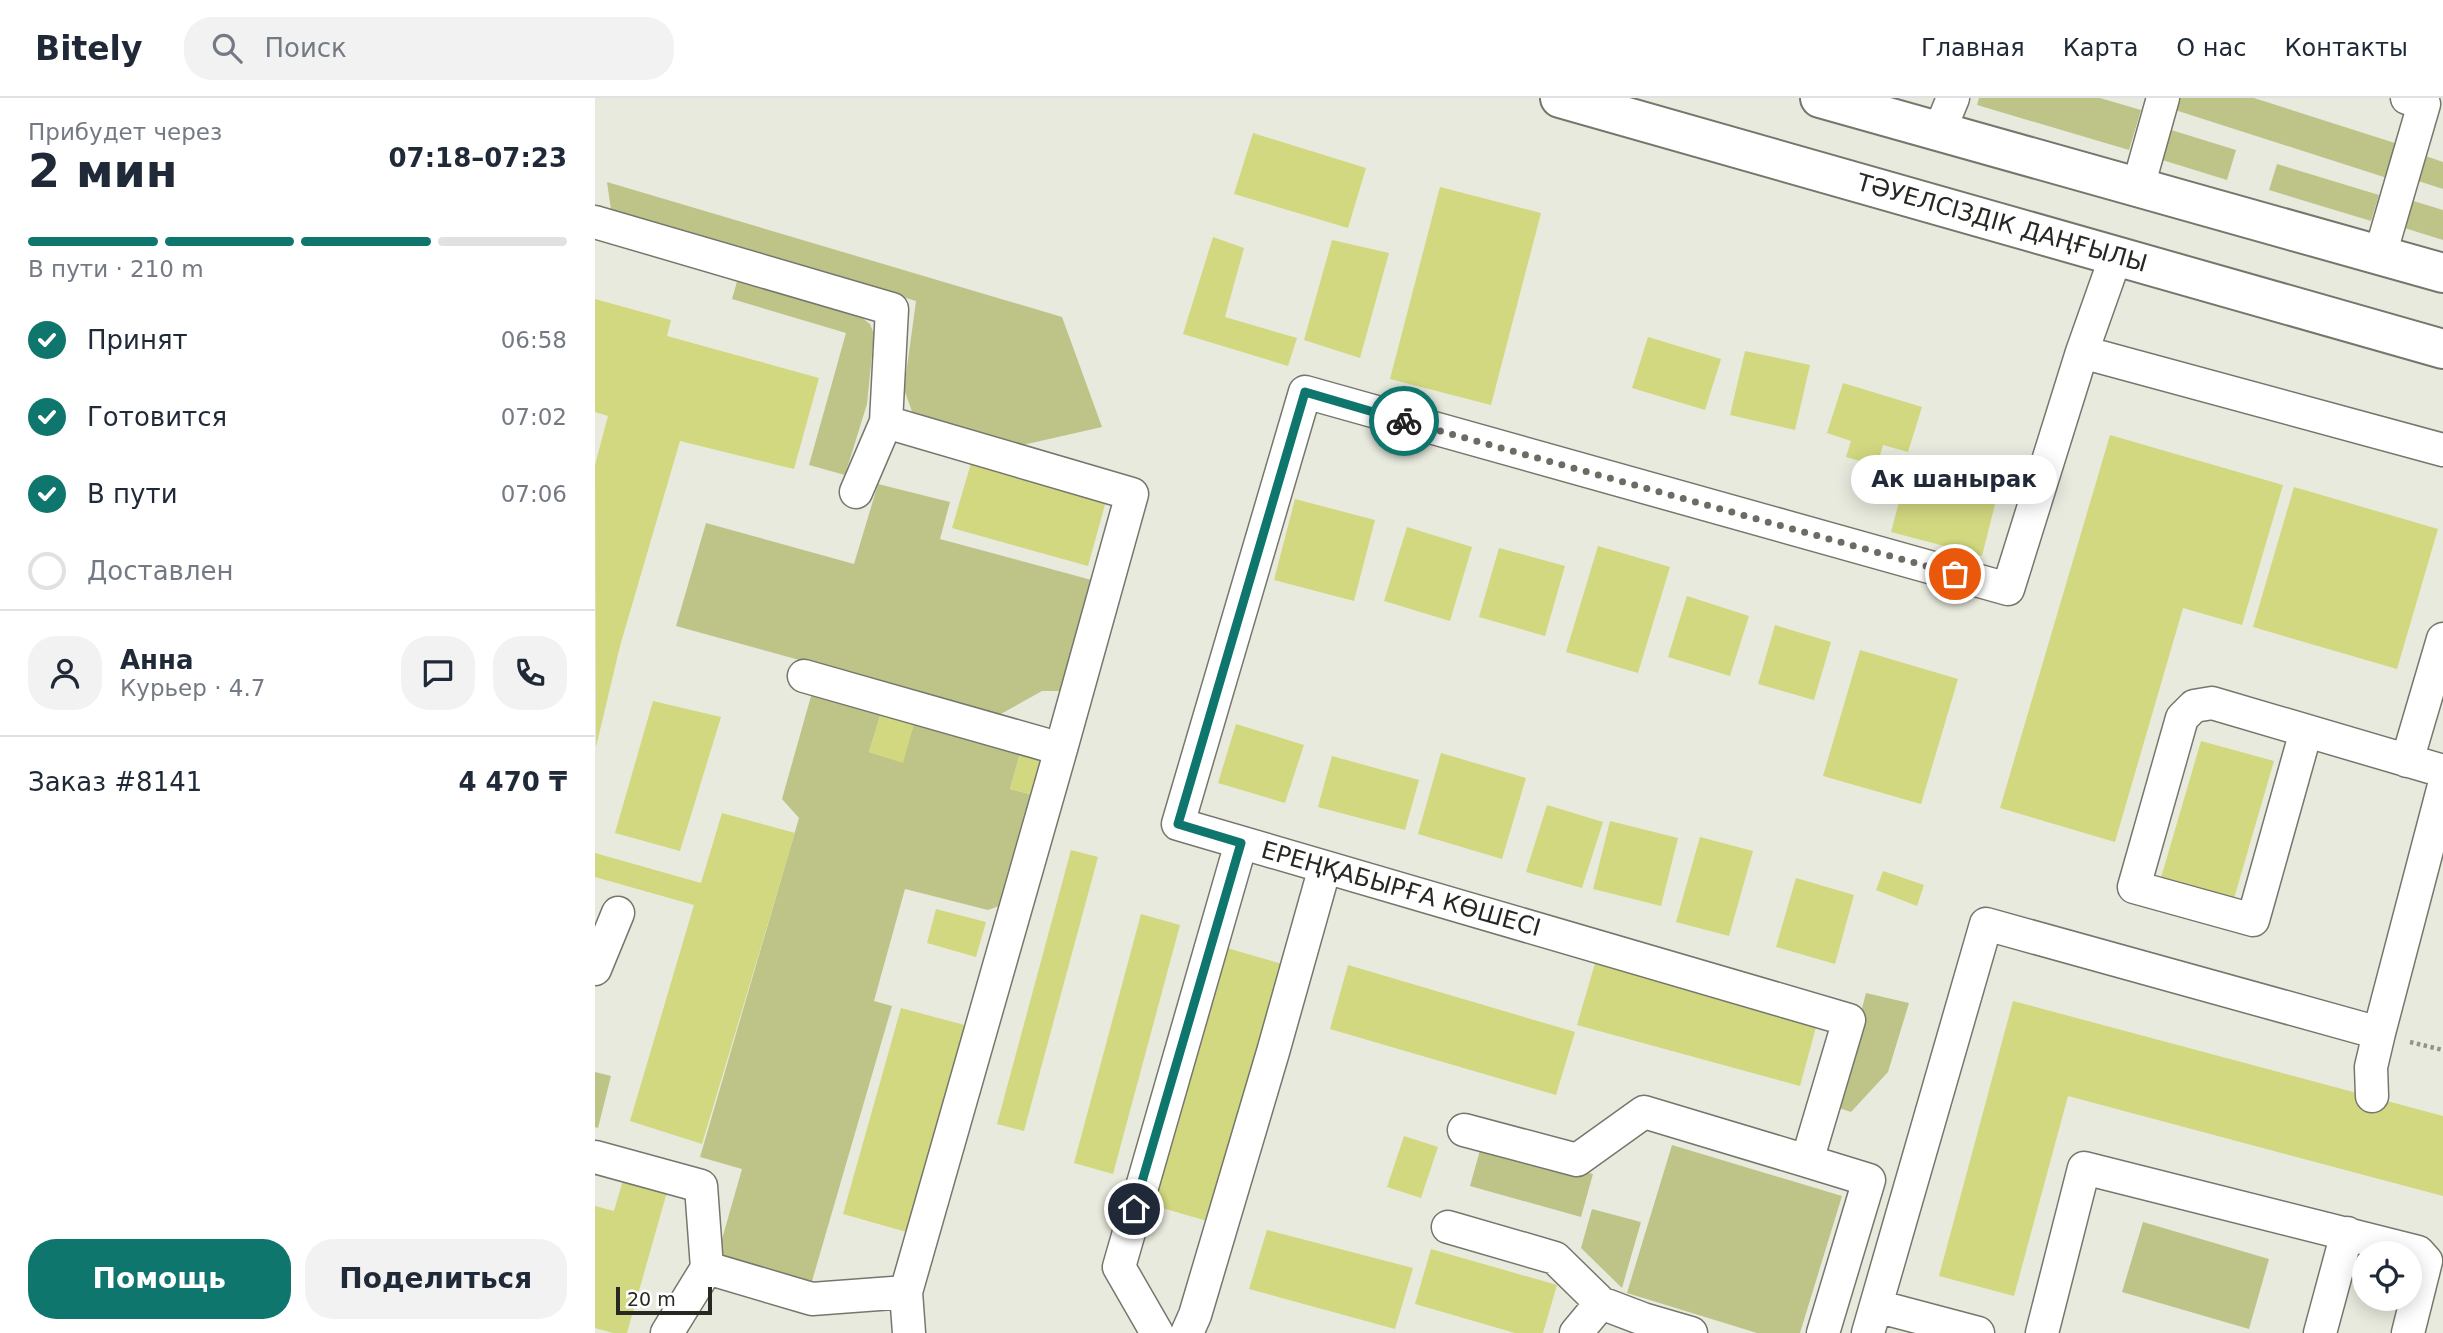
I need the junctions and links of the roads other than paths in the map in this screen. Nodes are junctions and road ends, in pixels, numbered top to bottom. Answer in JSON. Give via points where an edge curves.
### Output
{"nodes":[{"id":1,"x":1560,"y":98,"type":"edge"},
{"id":2,"x":1820,"y":98,"type":"edge"},
{"id":3,"x":2163,"y":98,"type":"edge"},
{"id":4,"x":2407,"y":98,"type":"edge"},
{"id":5,"x":1946,"y":115,"type":"edge"},
{"id":6,"x":2138,"y":187,"type":"junction"},
{"id":7,"x":595,"y":222,"type":"edge"},
{"id":8,"x":2380,"y":255,"type":"junction"},
{"id":9,"x":2116,"y":256,"type":"junction"},
{"id":10,"x":2443,"y":272,"type":"edge"},
{"id":11,"x":2443,"y":349,"type":"edge"},
{"id":12,"x":2082,"y":352,"type":"junction"},
{"id":13,"x":886,"y":422,"type":"junction"},
{"id":14,"x":2443,"y":450,"type":"edge"},
{"id":15,"x":856,"y":492,"type":"dead end"},
{"id":16,"x":2443,"y":639,"type":"edge"},
{"id":17,"x":804,"y":676,"type":"dead end"},
{"id":18,"x":2306,"y":731,"type":"junction"},
{"id":19,"x":1061,"y":749,"type":"junction"},
{"id":20,"x":2407,"y":761,"type":"junction"},
{"id":21,"x":2443,"y":771,"type":"edge"},
{"id":22,"x":2443,"y":789,"type":"edge"},
{"id":23,"x":1241,"y":843,"type":"junction"},
{"id":24,"x":1325,"y":867,"type":"junction"},
{"id":25,"x":618,"y":913,"type":"dead end"},
{"id":26,"x":595,"y":970,"type":"edge"},
{"id":27,"x":2379,"y":1033,"type":"junction"},
{"id":28,"x":2372,"y":1096,"type":"dead end"},
{"id":29,"x":1464,"y":1130,"type":"dead end"},
{"id":30,"x":595,"y":1157,"type":"edge"},
{"id":31,"x":1807,"y":1161,"type":"junction"},
{"id":32,"x":1448,"y":1227,"type":"dead end"},
{"id":33,"x":2347,"y":1233,"type":"junction"},
{"id":34,"x":707,"y":1268,"type":"junction"},
{"id":35,"x":906,"y":1292,"type":"junction"},
{"id":36,"x":1601,"y":1303,"type":"junction"},
{"id":37,"x":1872,"y":1319,"type":"edge"},
{"id":38,"x":667,"y":1333,"type":"edge"},
{"id":39,"x":909,"y":1333,"type":"edge"},
{"id":40,"x":1157,"y":1333,"type":"edge"},
{"id":41,"x":1187,"y":1333,"type":"edge"},
{"id":42,"x":1576,"y":1333,"type":"edge"},
{"id":43,"x":1691,"y":1333,"type":"edge"},
{"id":44,"x":1823,"y":1333,"type":"edge"},
{"id":45,"x":1978,"y":1333,"type":"edge"},
{"id":46,"x":2042,"y":1333,"type":"edge"},
{"id":47,"x":2320,"y":1333,"type":"edge"},
{"id":48,"x":2408,"y":1333,"type":"edge"}],
"edges":[{"from":1,"to":9,"type":"main road","name":"ТӘУЕЛСІЗДІК ДАҢҒЫЛЫ"},
{"from":2,"to":5,"type":"main road"},
{"from":3,"to":6,"type":"street"},
{"from":4,"to":8,"type":"street","via":[[2424,104]]},
{"from":5,"to":6,"type":"main road"},
{"from":6,"to":8,"type":"main road"},
{"from":7,"to":13,"type":"street","via":[[893,309]]},
{"from":8,"to":10,"type":"main road"},
{"from":9,"to":11,"type":"main road","name":"ТӘУЕЛСІЗДІК ДАҢҒЫЛЫ"},
{"from":9,"to":12,"type":"street","name":"ЕРЕҢҚАБЫРҒА КӨШЕСІ"},
{"from":12,"to":14,"type":"street"},
{"from":12,"to":23,"type":"street","name":"ЕРЕҢҚАБЫРҒА КӨШЕСІ","via":[[2008,589],[1305,392],[1178,824]]},
{"from":13,"to":15,"type":"street"},
{"from":13,"to":19,"type":"street","via":[[1132,494]]},
{"from":16,"to":20,"type":"street"},
{"from":17,"to":19,"type":"street"},
{"from":18,"to":18,"type":"street","via":[[2253,920],[2134,887],[2182,718],[2194,706],[2212,703]]},
{"from":18,"to":20,"type":"street"},
{"from":19,"to":35,"type":"street"},
{"from":20,"to":21,"type":"street"},
{"from":22,"to":27,"type":"street"},
{"from":23,"to":24,"type":"street","name":"ЕРЕҢҚАБЫРҒА КӨШЕСІ"},
{"from":23,"to":40,"type":"street","via":[[1119,1267]]},
{"from":24,"to":31,"type":"street","name":"ЕРЕҢҚАБЫРҒА КӨШЕСІ","via":[[1849,1020]]},
{"from":24,"to":41,"type":"street"},
{"from":25,"to":26,"type":"street"},
{"from":27,"to":28,"type":"street","via":[[2371,1067]]},
{"from":27,"to":37,"type":"street","via":[[1986,924]]},
{"from":29,"to":31,"type":"street","via":[[1577,1160],[1644,1112]]},
{"from":30,"to":34,"type":"street","via":[[701,1186]]},
{"from":31,"to":44,"type":"street","via":[[1869,1180]]},
{"from":32,"to":36,"type":"street","via":[[1555,1258]]},
{"from":33,"to":46,"type":"street","via":[[2084,1168]]},
{"from":33,"to":47,"type":"street"},
{"from":33,"to":48,"type":"street","via":[[2418,1252],[2426,1261]]},
{"from":34,"to":35,"type":"street","via":[[812,1300]]},
{"from":34,"to":38,"type":"street"},
{"from":35,"to":39,"type":"street"},
{"from":36,"to":42,"type":"street"},
{"from":36,"to":43,"type":"street"},
{"from":37,"to":45,"type":"street"}]}
